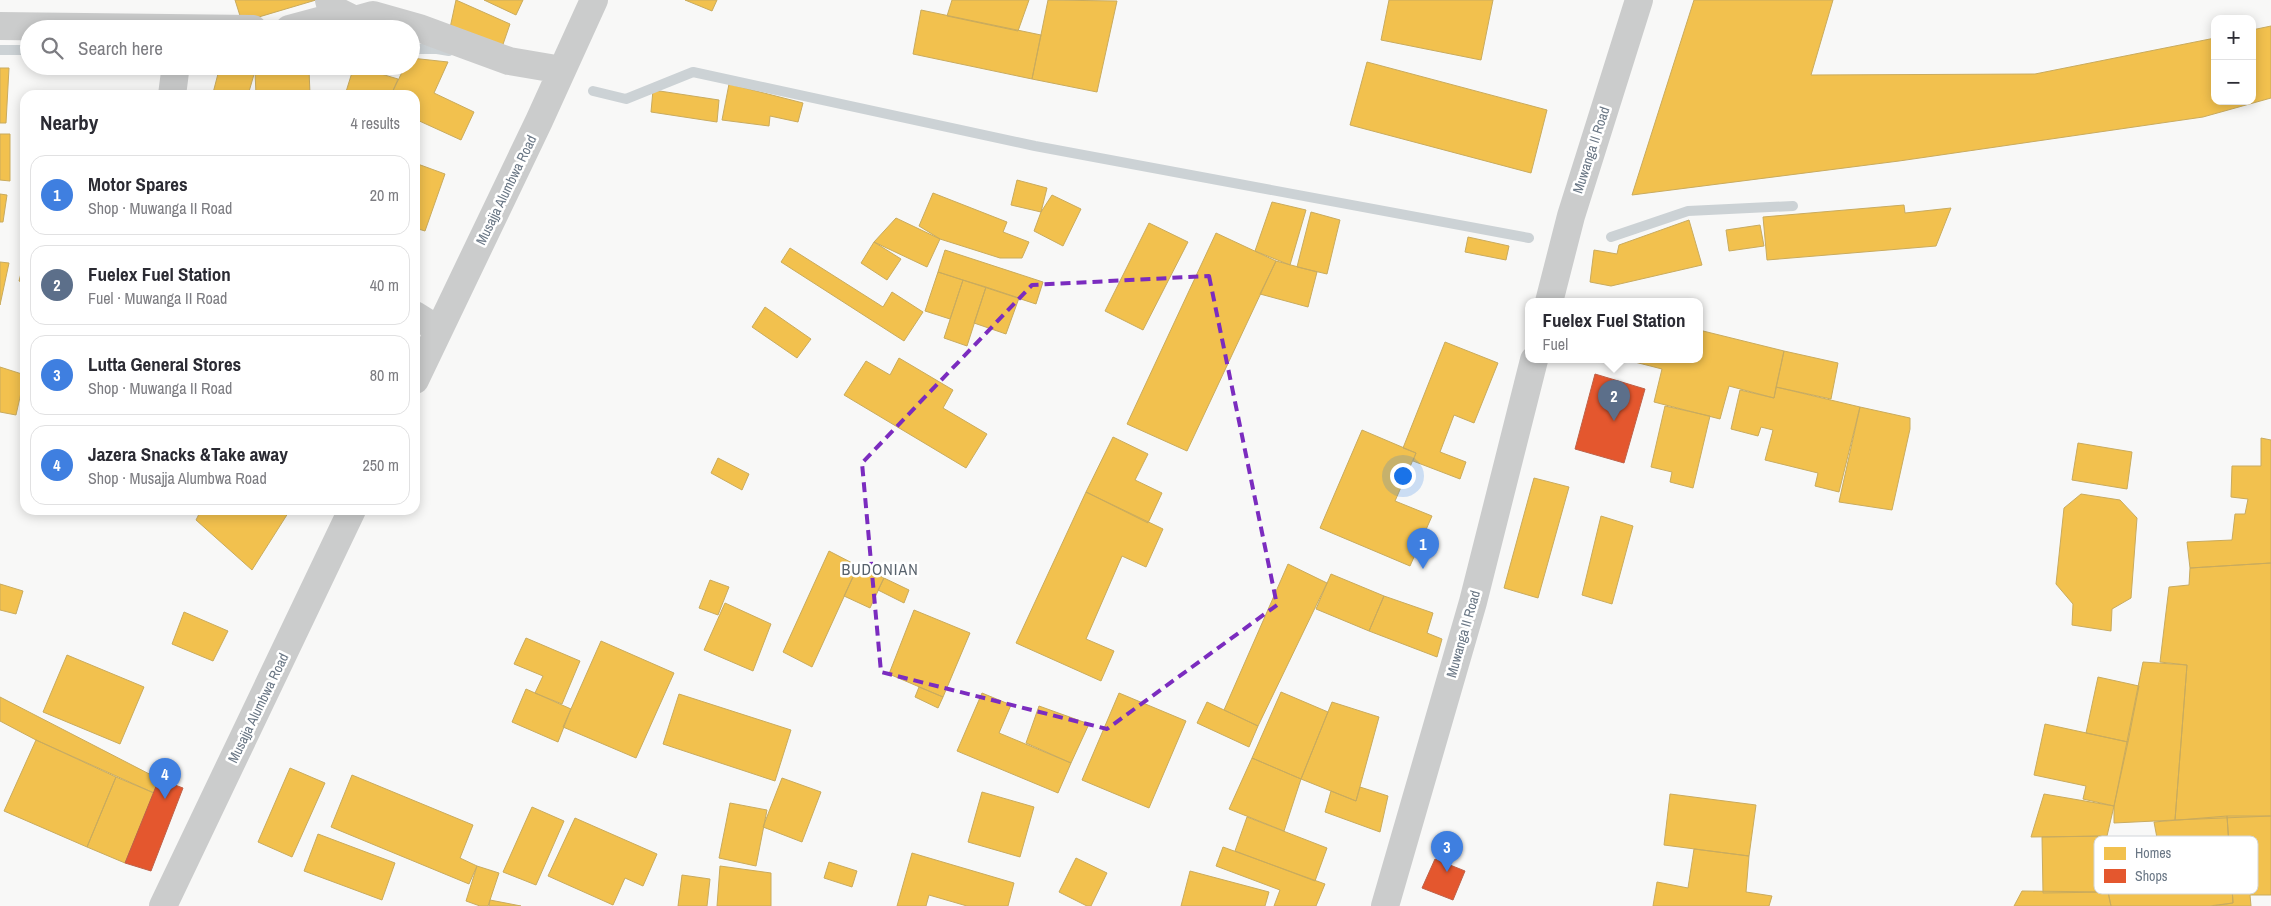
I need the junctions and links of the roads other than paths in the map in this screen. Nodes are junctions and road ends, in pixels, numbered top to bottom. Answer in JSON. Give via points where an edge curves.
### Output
{"nodes":[{"id":1,"x":594,"y":0,"type":"edge"},
{"id":2,"x":1639,"y":0,"type":"edge"},
{"id":3,"x":335,"y":7,"type":"edge"},
{"id":4,"x":308,"y":20,"type":"edge"},
{"id":5,"x":355,"y":20,"type":"edge"},
{"id":6,"x":355,"y":20,"type":"edge"},
{"id":7,"x":391,"y":20,"type":"edge"},
{"id":8,"x":0,"y":26,"type":"edge"},
{"id":9,"x":20,"y":26,"type":"edge"},
{"id":10,"x":420,"y":28,"type":"edge"},
{"id":11,"x":562,"y":70,"type":"junction"},
{"id":12,"x":1549,"y":298,"type":"edge"},
{"id":13,"x":420,"y":318,"type":"edge"},
{"id":14,"x":439,"y":330,"type":"junction"},
{"id":15,"x":1533,"y":363,"type":"edge"},
{"id":16,"x":420,"y":370,"type":"edge"},
{"id":17,"x":350,"y":515,"type":"edge"},
{"id":18,"x":163,"y":906,"type":"edge"},
{"id":19,"x":1385,"y":906,"type":"edge"}],
"edges":[{"from":1,"to":11,"type":"street","name":"Musajja Alumbwa Road"},
{"from":2,"to":12,"type":"street","name":"Muwanga II Road","via":[[1570,216]]},
{"from":3,"to":4,"type":"street"},
{"from":3,"to":5,"type":"street"},
{"from":6,"to":7,"type":"street","via":[[373,15]]},
{"from":8,"to":9,"type":"street"},
{"from":10,"to":11,"type":"street","via":[[509,61]]},
{"from":11,"to":14,"type":"street","name":"Musajja Alumbwa Road"},
{"from":13,"to":14,"type":"street"},
{"from":14,"to":16,"type":"street","name":"Musajja Alumbwa Road"},
{"from":15,"to":19,"type":"street","name":"Muwanga II Road","via":[[1473,602]]},
{"from":17,"to":18,"type":"street","name":"Musajja Alumbwa Road"}]}
